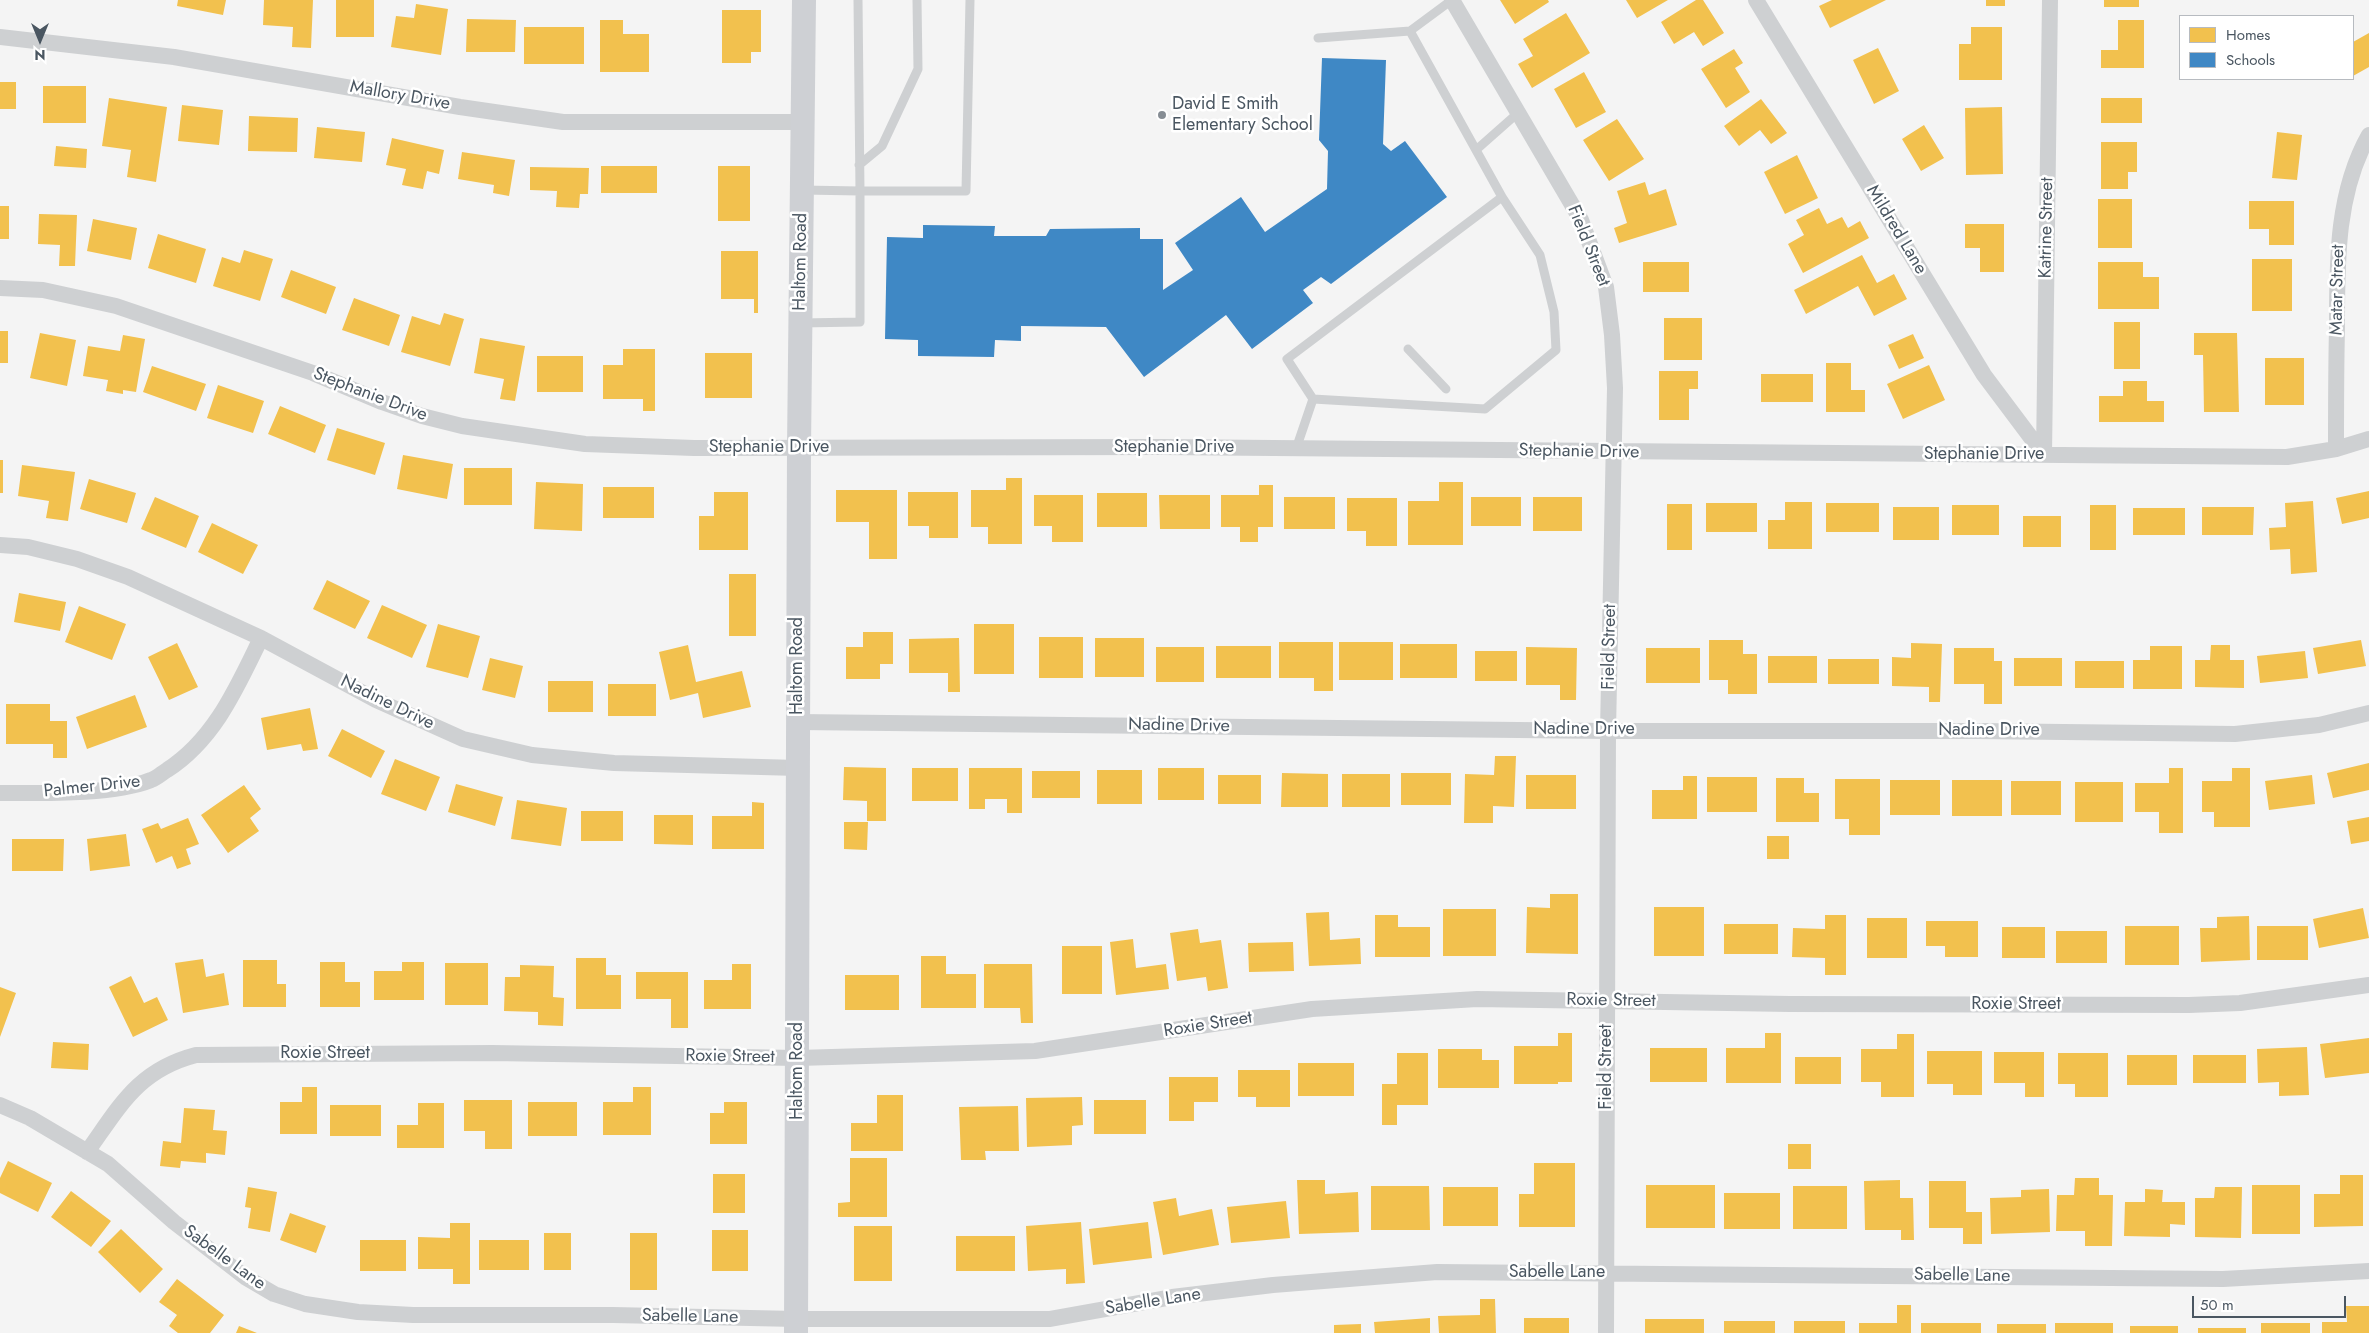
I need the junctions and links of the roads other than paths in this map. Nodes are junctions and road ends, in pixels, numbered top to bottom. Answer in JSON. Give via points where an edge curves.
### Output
{"nodes":[{"id":1,"x":804,"y":0,"type":"edge"},
{"id":2,"x":858,"y":0,"type":"edge"},
{"id":3,"x":917,"y":0,"type":"edge"},
{"id":4,"x":970,"y":0,"type":"edge"},
{"id":5,"x":1452,"y":0,"type":"edge"},
{"id":6,"x":1756,"y":0,"type":"edge"},
{"id":7,"x":2050,"y":0,"type":"edge"},
{"id":8,"x":1410,"y":31,"type":"junction"},
{"id":9,"x":0,"y":37,"type":"edge"},
{"id":10,"x":1318,"y":38,"type":"dead end"},
{"id":11,"x":1519,"y":112,"type":"junction"},
{"id":12,"x":802,"y":122,"type":"junction"},
{"id":13,"x":2369,"y":135,"type":"edge"},
{"id":14,"x":1476,"y":150,"type":"junction"},
{"id":15,"x":859,"y":165,"type":"junction"},
{"id":16,"x":802,"y":190,"type":"junction"},
{"id":17,"x":860,"y":191,"type":"junction"},
{"id":18,"x":1502,"y":196,"type":"junction"},
{"id":19,"x":0,"y":288,"type":"edge"},
{"id":20,"x":800,"y":322,"type":"junction"},
{"id":21,"x":1408,"y":349,"type":"dead end"},
{"id":22,"x":1446,"y":389,"type":"dead end"},
{"id":23,"x":1313,"y":398,"type":"junction"},
{"id":24,"x":2369,"y":439,"type":"edge"},
{"id":25,"x":799,"y":448,"type":"junction"},
{"id":26,"x":1296,"y":449,"type":"junction"},
{"id":27,"x":2336,"y":449,"type":"junction"},
{"id":28,"x":1613,"y":452,"type":"junction"},
{"id":29,"x":2044,"y":455,"type":"junction"},
{"id":30,"x":0,"y":545,"type":"edge"},
{"id":31,"x":261,"y":638,"type":"junction"},
{"id":32,"x":2369,"y":713,"type":"edge"},
{"id":33,"x":798,"y":722,"type":"junction"},
{"id":34,"x":1608,"y":731,"type":"junction"},
{"id":35,"x":798,"y":768,"type":"junction"},
{"id":36,"x":0,"y":793,"type":"edge"},
{"id":37,"x":2369,"y":986,"type":"edge"},
{"id":38,"x":1608,"y":1001,"type":"junction"},
{"id":39,"x":798,"y":1058,"type":"junction"},
{"id":40,"x":0,"y":1105,"type":"edge"},
{"id":41,"x":87,"y":1152,"type":"junction"},
{"id":42,"x":2369,"y":1271,"type":"edge"},
{"id":43,"x":1606,"y":1273,"type":"junction"},
{"id":44,"x":796,"y":1326,"type":"edge"},
{"id":45,"x":1606,"y":1333,"type":"edge"}],
"edges":[{"from":1,"to":12,"type":"main road","name":"Haltom Road"},
{"from":2,"to":15,"type":"lane"},
{"from":3,"to":15,"type":"lane","via":[[918,70],[882,146]]},
{"from":4,"to":17,"type":"lane","via":[[966,191]]},
{"from":5,"to":8,"type":"lane"},
{"from":5,"to":11,"type":"street","name":"Field Street"},
{"from":6,"to":29,"type":"street","name":"Mildred Lane","via":[[1984,375]]},
{"from":7,"to":29,"type":"street","name":"Katrine Street"},
{"from":8,"to":10,"type":"lane"},
{"from":8,"to":14,"type":"lane"},
{"from":9,"to":12,"type":"street","name":"Mallory Drive","via":[[174,56],[563,122]]},
{"from":11,"to":14,"type":"lane"},
{"from":11,"to":28,"type":"street","name":"Field Street","via":[[1581,220],[1606,288],[1615,388]]},
{"from":12,"to":16,"type":"main road","name":"Haltom Road"},
{"from":13,"to":27,"type":"street","name":"Matar Street","via":[[2346,192],[2340,229]]},
{"from":14,"to":18,"type":"lane"},
{"from":15,"to":17,"type":"lane"},
{"from":16,"to":17,"type":"lane"},
{"from":16,"to":20,"type":"main road","name":"Haltom Road"},
{"from":17,"to":20,"type":"lane","via":[[860,322]]},
{"from":18,"to":23,"type":"lane","via":[[1287,359]]},
{"from":18,"to":23,"type":"lane","via":[[1540,255],[1554,312],[1556,350],[1485,409]]},
{"from":19,"to":25,"type":"street","name":"Stephanie Drive","via":[[43,290],[116,306],[313,373],[390,405],[462,426],[585,444]]},
{"from":20,"to":25,"type":"main road","name":"Haltom Road"},
{"from":21,"to":22,"type":"lane"},
{"from":23,"to":26,"type":"lane"},
{"from":24,"to":27,"type":"street","name":"Stephanie Drive"},
{"from":25,"to":26,"type":"street","name":"Stephanie Drive"},
{"from":25,"to":33,"type":"main road","name":"Haltom Road"},
{"from":26,"to":28,"type":"street","name":"Stephanie Drive"},
{"from":27,"to":29,"type":"street","name":"Stephanie Drive","via":[[2287,457]]},
{"from":28,"to":29,"type":"street","name":"Stephanie Drive"},
{"from":28,"to":34,"type":"street","name":"Field Street"},
{"from":30,"to":31,"type":"street","name":"Nadine Drive","via":[[28,547],[77,559],[128,577]]},
{"from":31,"to":35,"type":"street","name":"Nadine Drive","via":[[376,700],[463,739],[532,755],[614,763]]},
{"from":31,"to":36,"type":"street","name":"Palmer Drive","via":[[231,700],[206,735],[178,763],[152,780],[120,788]]},
{"from":32,"to":34,"type":"street","name":"Nadine Drive","via":[[2319,725],[2235,734]]},
{"from":33,"to":34,"type":"street","name":"Nadine Drive"},
{"from":33,"to":35,"type":"main road","name":"Haltom Road"},
{"from":34,"to":38,"type":"street","name":"Field Street"},
{"from":35,"to":39,"type":"main road","name":"Haltom Road"},
{"from":37,"to":38,"type":"street","name":"Roxie Street","via":[[2240,1003],[2190,1006]]},
{"from":38,"to":39,"type":"street","name":"Roxie Street","via":[[1476,999],[1312,1009],[1035,1052]]},
{"from":38,"to":43,"type":"street","name":"Field Street"},
{"from":39,"to":41,"type":"street","name":"Roxie Street","via":[[196,1055],[174,1061],[140,1082]]},
{"from":39,"to":44,"type":"main road","name":"Haltom Road"},
{"from":40,"to":41,"type":"street","name":"Sabelle Lane","via":[[30,1118]]},
{"from":41,"to":44,"type":"street","name":"Sabelle Lane","via":[[108,1164],[174,1222],[245,1277],[274,1294],[305,1304],[358,1312],[413,1315],[613,1315]]},
{"from":42,"to":43,"type":"street","name":"Sabelle Lane","via":[[2223,1279]]},
{"from":43,"to":44,"type":"street","name":"Sabelle Lane","via":[[1436,1272],[1172,1297],[1049,1319]]},
{"from":43,"to":45,"type":"street","name":"Field Street"}]}
